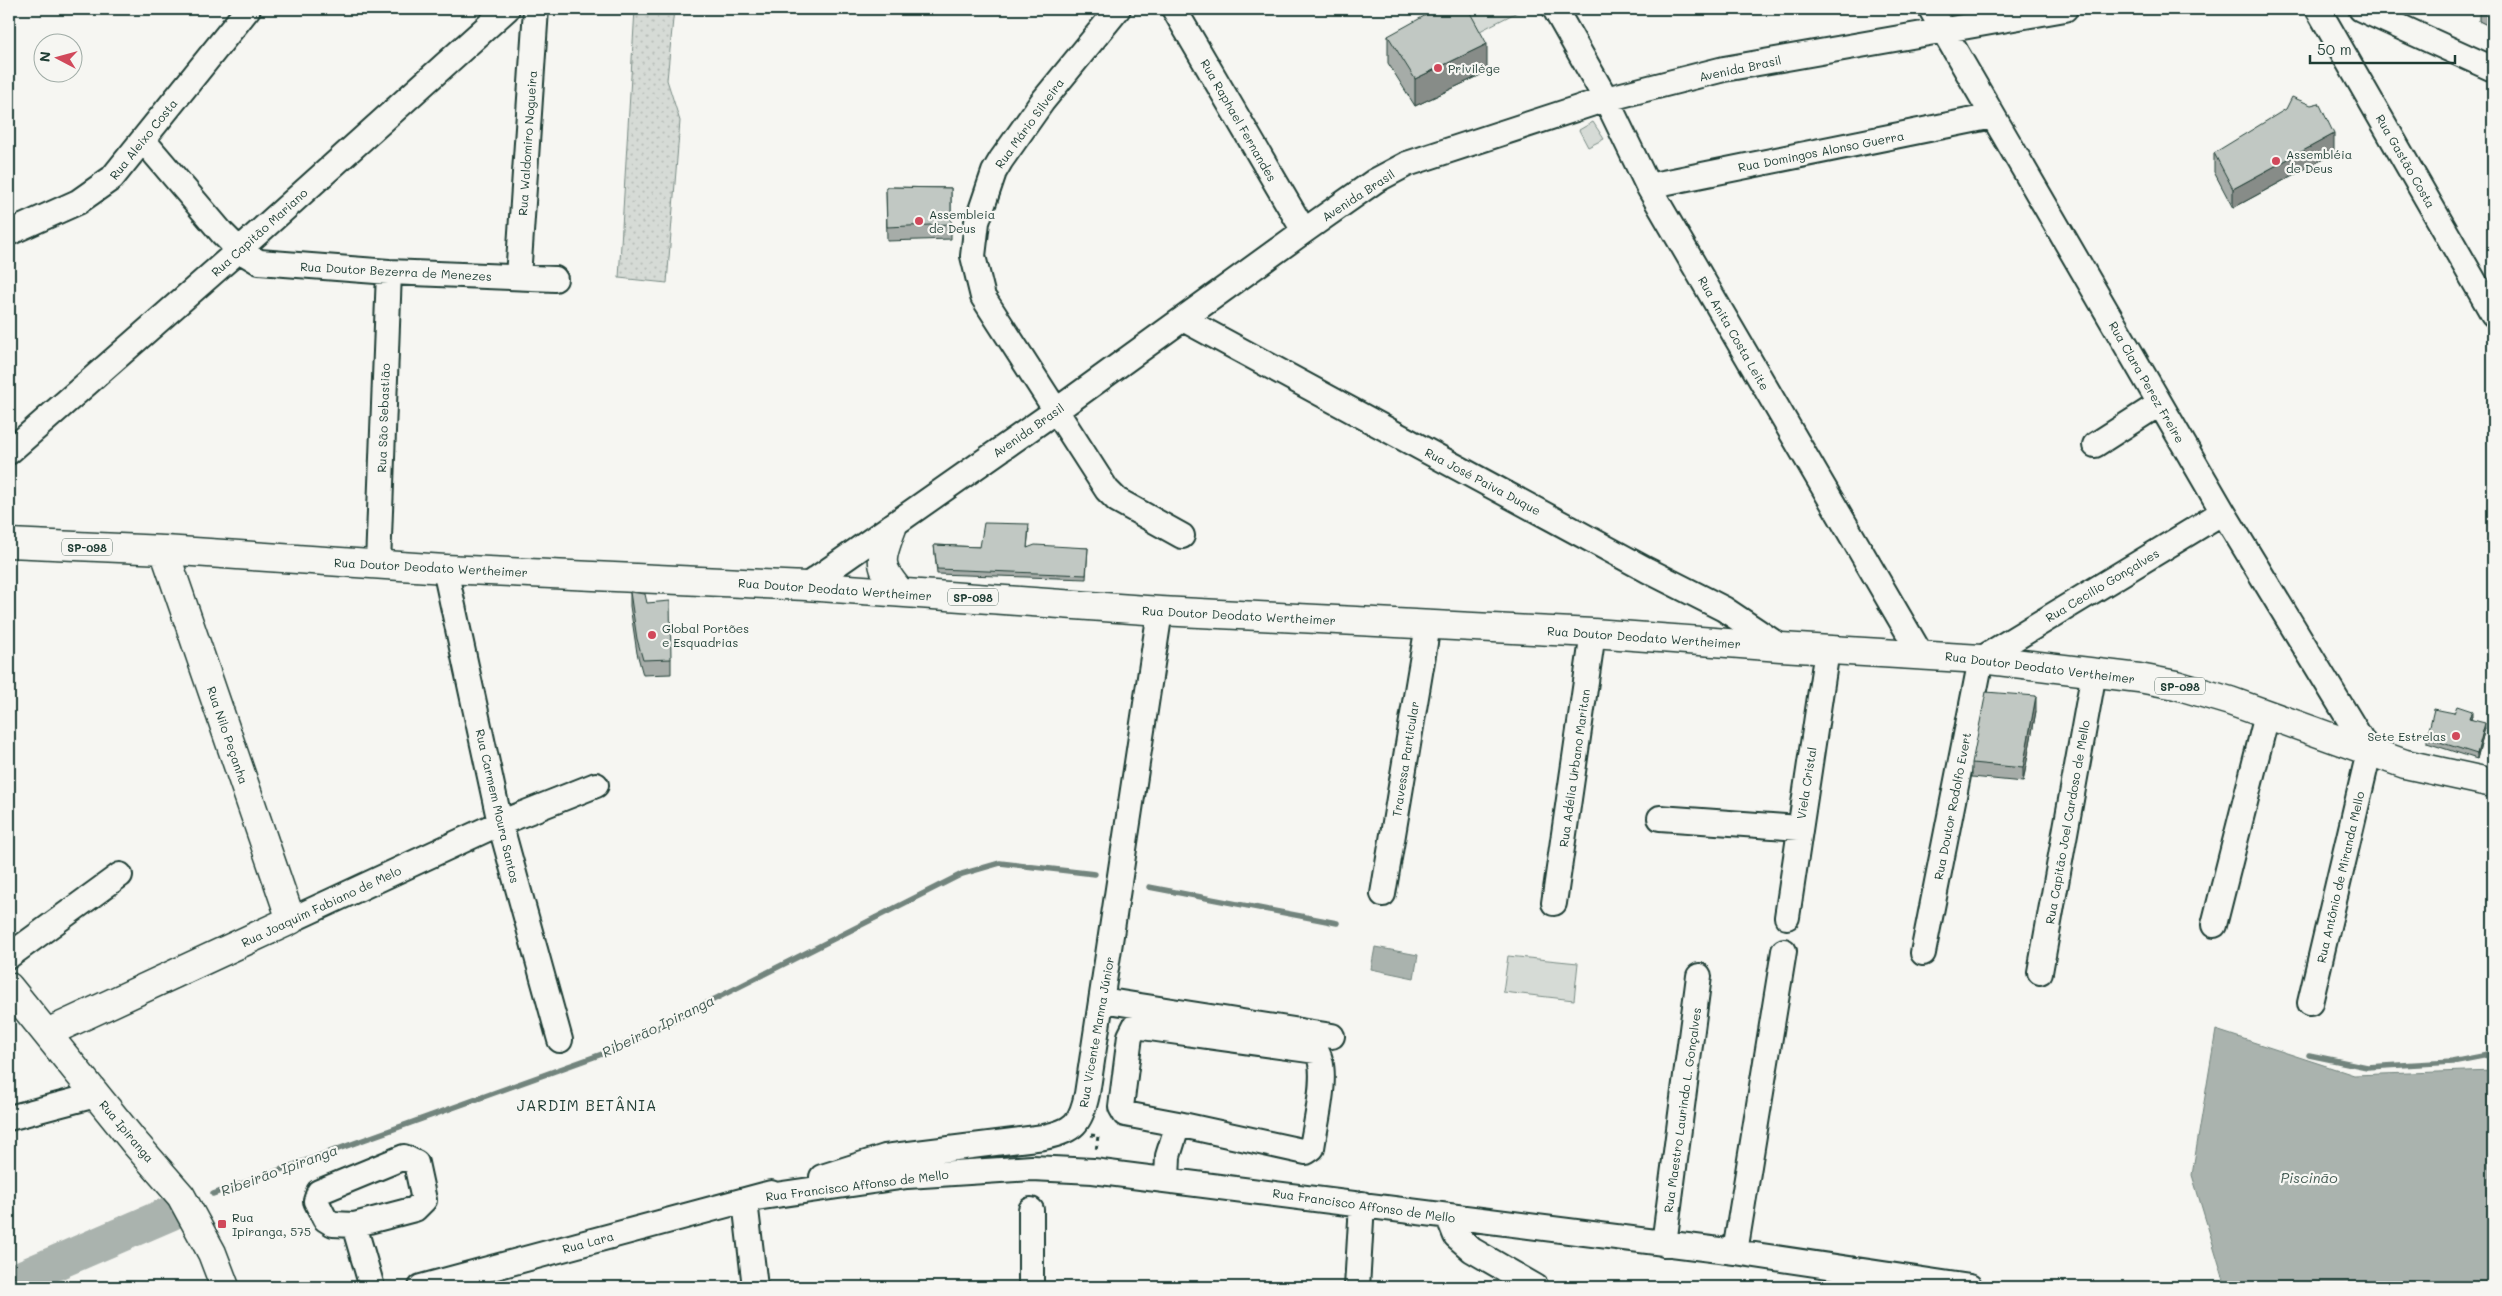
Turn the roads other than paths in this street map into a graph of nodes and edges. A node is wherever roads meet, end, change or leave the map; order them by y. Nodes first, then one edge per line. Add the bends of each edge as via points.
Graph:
1 (248, 9) edge
2 (507, 9) edge
3 (536, 9) edge
4 (1118, 9) edge
5 (1174, 9) edge
6 (1554, 9) edge
7 (1931, 9) edge
8 (2065, 9) edge
9 (2318, 9) edge
10 (2361, 9) edge
11 (1944, 30) junction
12 (2493, 69) edge
13 (1606, 100) junction
14 (1993, 116) junction
15 (143, 140) junction
16 (1648, 186) junction
17 (1304, 231) junction
18 (9, 233) edge
19 (239, 250) junction
20 (389, 272) junction
21 (518, 277) junction
22 (555, 280) dead end
23 (2493, 314) edge
24 (1183, 319) junction
25 (2160, 404) junction
26 (1057, 410) junction
27 (2096, 445) dead end
28 (9, 452) edge
29 (2223, 512) junction
30 (892, 528) junction
31 (1182, 536) dead end
32 (9, 543) edge
33 (164, 550) junction
34 (378, 564) junction
35 (445, 569) junction
36 (806, 586) junction
37 (900, 592) junction
38 (1160, 611) junction
39 (1428, 625) junction
40 (1594, 633) junction
41 (1781, 647) junction
42 (1827, 650) junction
43 (1920, 653) junction
44 (1981, 659) junction
45 (2094, 672) junction
46 (2267, 715) junction
47 (2369, 752) junction
48 (2493, 783) edge
49 (596, 785) dead end
50 (1660, 818) dead end
51 (500, 823) junction
52 (1799, 828) junction
53 (120, 875) dead end
54 (1383, 894) dead end
55 (1554, 903) dead end
56 (1787, 917) dead end
57 (291, 920) junction
58 (2214, 925) dead end
59 (1784, 951) dead end
60 (1923, 953) dead end
61 (9, 956) edge
62 (2040, 972) dead end
63 (1699, 976) dead end
64 (9, 987) edge
65 (1102, 1000) junction
66 (2310, 1003) dead end
67 (48, 1033) junction
68 (1332, 1036) dead end
69 (560, 1040) dead end
70 (96, 1095) junction
71 (9, 1118) edge
72 (1178, 1124) junction
73 (1167, 1180) junction
74 (750, 1199) junction
75 (1362, 1204) junction
76 (1031, 1210) dead end
77 (1448, 1216) junction
78 (354, 1225) dead end
79 (1664, 1244) junction
80 (1736, 1252) junction
81 (225, 1287) edge
82 (372, 1287) edge
83 (421, 1287) edge
84 (755, 1287) edge
85 (1030, 1287) edge
86 (1357, 1287) edge
87 (1536, 1287) edge
88 (1970, 1287) edge

1 - 15 street, Rua Aleixo Costa
2 - 19 street, Rua Capitão Mariano
3 - 21 street, Rua Waldomiro Nogueira
4 - 26 street, Rua Mário Silveira via 1042,102 1001,160 977,222 973,256 983,297
5 - 17 street, Rua Raphael Fernandes
6 - 13 street, Rua Anita Costa Leite
7 - 11 street, Rua Clara Perez Freire
8 - 11 street, Avenida Brasil
9 - 23 street, Rua Gastão Costa
10 - 12 street
11 - 13 street, Avenida Brasil via 1724,69
11 - 14 street, Rua Clara Perez Freire
13 - 16 street, Rua Anita Costa Leite
13 - 17 street, Avenida Brasil via 1407,164 1375,181
14 - 16 street, Rua Domingos Alonso Guerra
14 - 25 street, Rua Clara Perez Freire
15 - 18 street, Rua Aleixo Costa via 112,178 78,202
15 - 19 street, Rua Doutor Bezerra de Menezes
16 - 43 street, Rua Anita Costa Leite
17 - 24 street, Avenida Brasil
19 - 20 street, Rua Doutor Bezerra de Menezes via 259,262
19 - 28 street, Rua Capitão Mariano
20 - 21 street, Rua Doutor Bezerra de Menezes
20 - 34 street, Rua São Sebastião
21 - 22 street, Rua Doutor Bezerra de Menezes
24 - 26 street, Avenida Brasil
24 - 41 street, Rua José Paiva Duque via 1724,609
25 - 27 street
25 - 29 street, Rua Clara Perez Freire
26 - 30 street, Avenida Brasil
26 - 31 street, Rua Mário Silveira via 1107,490 1117,500
29 - 44 street, Rua Cecílio Gonçalves
29 - 47 street, Rua Clara Perez Freire
30 - 36 street, Avenida Brasil
30 - 37 main road via 882,562 885,575
32 - 33 main road, Rua Doutor Deodato Wertheimer / SP-098
33 - 34 main road, Rua Doutor Deodato Wertheimer / SP-098
33 - 57 main road, Rua Nilo Peçanha
34 - 35 main road, Rua Doutor Deodato Wertheimer / SP-098
35 - 36 main road, Rua Doutor Deodato Wertheimer / SP-098
35 - 51 street, Rua Carmem Moura Santos
36 - 37 main road, Rua Doutor Deodato Wertheimer / SP-098
37 - 38 main road, Rua Doutor Deodato Wertheimer / SP-098
38 - 39 main road, Rua Doutor Deodato Wertheimer / SP-098
38 - 65 street, Rua Vicente Manna Júnior
39 - 40 main road, Rua Doutor Deodato Wertheimer / SP-098
39 - 54 street, Travessa Particular
40 - 41 main road, Rua Doutor Deodato Wertheimer / SP-098
40 - 55 street, Rua Adélia Urbano Maritan
41 - 42 main road, Rua Doutor Deodato Vertheimer / SP-098
42 - 43 main road, Rua Doutor Deodato Vertheimer / SP-098
42 - 52 street, Viela Cristal
43 - 44 main road, Rua Doutor Deodato Vertheimer / SP-098
44 - 45 main road, Rua Doutor Deodato Vertheimer / SP-098
44 - 60 street, Rua Doutor Rodolfo Evert
45 - 46 main road, Rua Doutor Deodato Vertheimer / SP-098 via 2176,685
45 - 62 street, Rua Capitão Joel Cardoso de Mello
46 - 47 main road, Rua Doutor Deodato Vertheimer / SP-098
46 - 58 street
47 - 48 main road, Rua Doutor Deodato Vertheimer / SP-098 via 2406,764
47 - 66 street, Rua Antônio de Miranda Mello
49 - 51 street, Rua Joaquim Fabiano de Melo
50 - 52 street
51 - 57 street, Rua Joaquim Fabiano de Melo
51 - 69 street, Rua Carmem Moura Santos
52 - 56 street, Viela Cristal
53 - 61 street
57 - 67 main road, Rua Joaquim Fabiano de Melo
59 - 80 street
63 - 79 street, Rua Maestro Laurindo L. Gonçalves
64 - 67 main road, Rua Ipiranga
65 - 68 street
65 - 74 street, Rua Vicente Manna Júnior via 1084,1110 1076,1124 1062,1134 885,1157
67 - 70 main road, Rua Ipiranga
70 - 71 street
70 - 81 main road, Rua Ipiranga via 181,1196 212,1253
72 - 72 street via 1125,1114 1121,1107 1130,1036 1135,1026 1316,1051 1321,1058 1323,1072 1312,1148 1306,1152
72 - 73 street via 1168,1156
73 - 74 street, Rua Francisco Affonso de Mello via 1094,1171 1032,1168 907,1176
73 - 75 street, Rua Francisco Affonso de Mello
74 - 83 street, Rua Lara
74 - 84 street
75 - 77 street, Rua Francisco Affonso de Mello
75 - 86 street
76 - 85 street
77 - 79 street, Rua Francisco Affonso de Mello
77 - 87 street via 1456,1236 1472,1250
78 - 82 street
79 - 80 street, Rua Francisco Affonso de Mello
80 - 88 street, Rua Francisco Affonso de Mello

